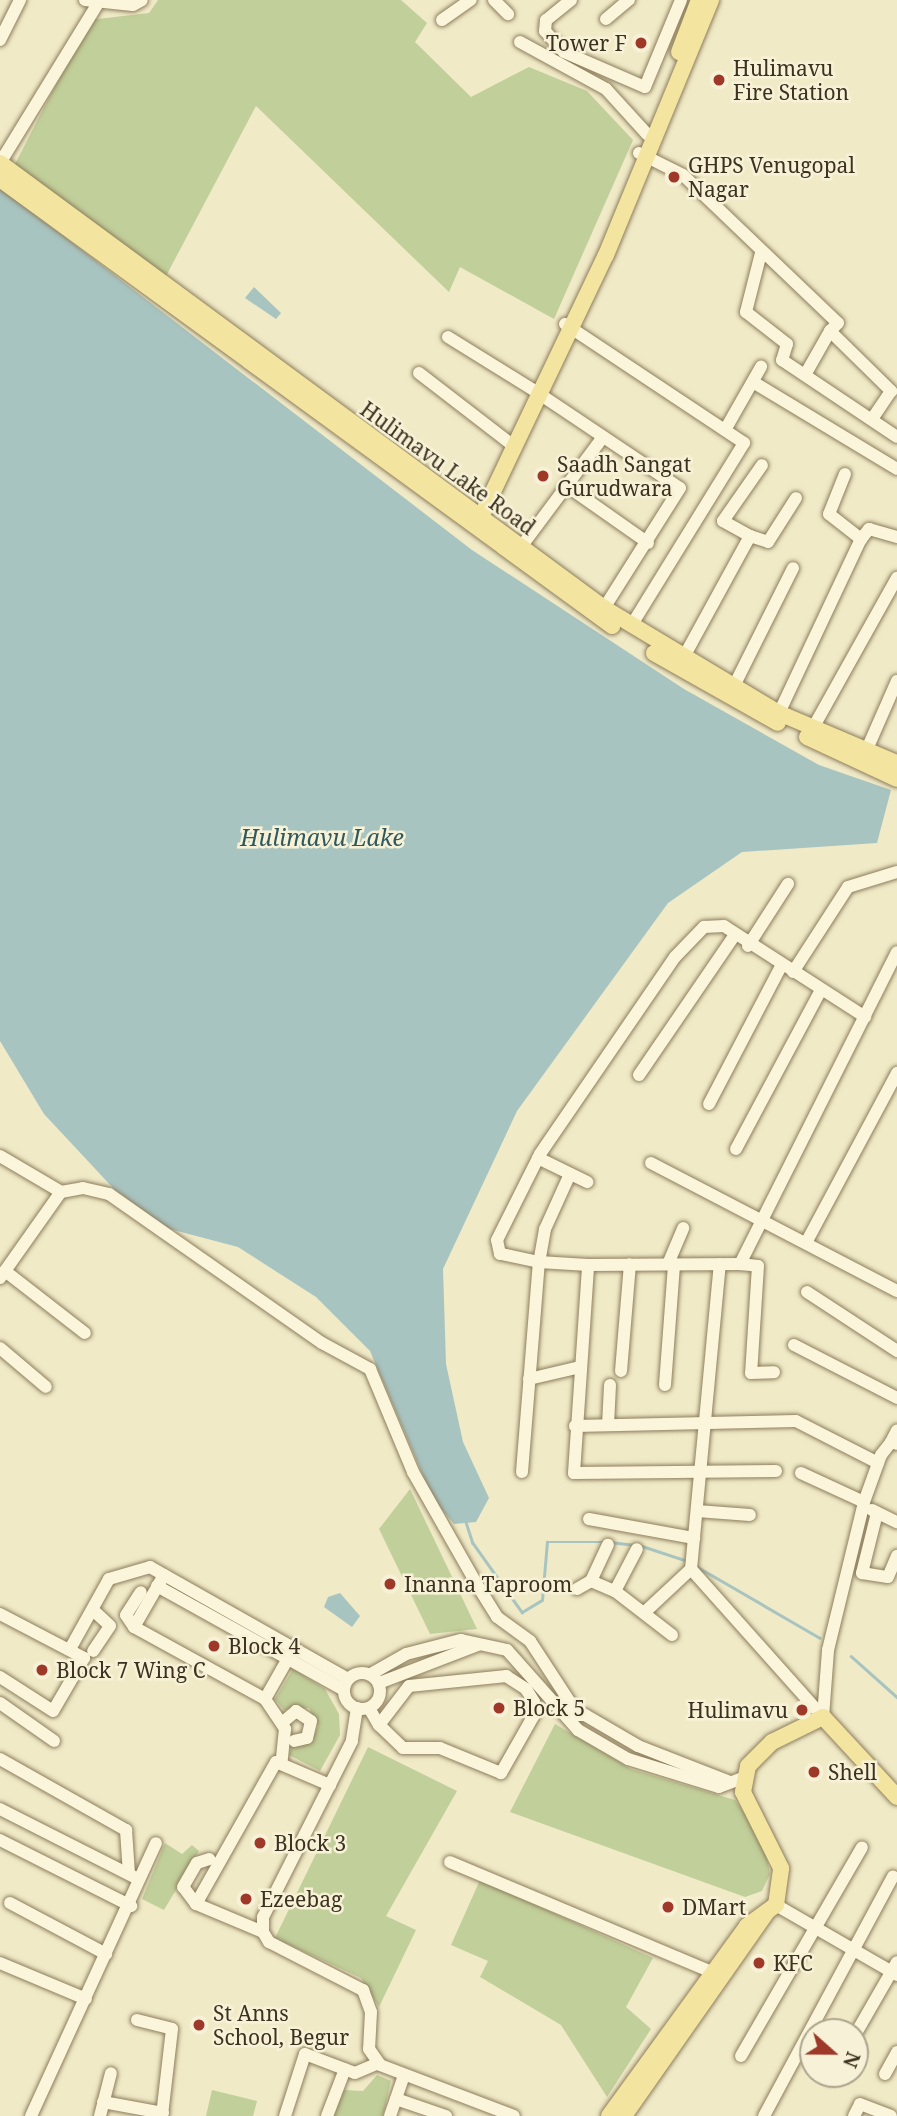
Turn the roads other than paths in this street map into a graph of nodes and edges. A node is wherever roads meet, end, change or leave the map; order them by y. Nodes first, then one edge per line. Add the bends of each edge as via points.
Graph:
1 (20, 0) edge
2 (85, 0) edge
3 (142, 0) edge
4 (471, 0) edge
5 (494, 0) edge
6 (571, 0) edge
7 (629, 0) edge
8 (681, 0) edge
9 (699, 0) edge
10 (711, 0) edge
11 (97, 5) junction
12 (508, 14) dead end
13 (606, 19) dead end
14 (442, 20) dead end
15 (0, 40) edge
16 (520, 42) dead end
17 (647, 134) junction
18 (643, 154) junction
19 (0, 163) edge
20 (0, 179) edge
21 (761, 253) junction
22 (569, 326) junction
23 (830, 331) junction
24 (448, 337) dead end
25 (761, 367) dead end
26 (419, 373) dead end
27 (804, 375) junction
28 (753, 382) junction
29 (538, 393) junction
30 (872, 419) junction
31 (725, 430) junction
32 (603, 437) junction
33 (897, 437) edge
34 (510, 443) junction
35 (762, 465) dead end
36 (897, 469) edge
37 (845, 474) dead end
38 (567, 486) junction
39 (796, 498) dead end
40 (474, 521) junction
41 (750, 536) junction
42 (897, 537) edge
43 (861, 539) junction
44 (648, 543) junction
45 (521, 547) junction
46 (793, 568) dead end
47 (897, 578) edge
48 (604, 608) junction
49 (631, 626) junction
50 (680, 663) junction
51 (897, 681) edge
52 (733, 688) junction
53 (779, 713) junction
54 (813, 728) junction
55 (863, 757) junction
56 (897, 763) edge
57 (897, 779) edge
58 (897, 872) edge
59 (788, 884) dead end
60 (735, 935) junction
61 (748, 946) junction
62 (897, 952) edge
63 (787, 969) junction
64 (821, 990) junction
65 (865, 1017) junction
66 (897, 1073) edge
67 (639, 1075) dead end
68 (709, 1104) dead end
69 (736, 1149) dead end
70 (0, 1156) edge
71 (538, 1158) junction
72 (651, 1163) dead end
73 (570, 1174) junction
74 (587, 1182) dead end
75 (61, 1192) junction
76 (765, 1219) junction
77 (683, 1228) dead end
78 (807, 1241) junction
79 (539, 1262) junction
80 (630, 1264) junction
81 (671, 1264) junction
82 (720, 1264) junction
83 (740, 1264) junction
84 (588, 1265) junction
85 (3, 1275) edge
86 (897, 1290) edge
87 (807, 1292) dead end
88 (85, 1333) dead end
89 (794, 1345) dead end
90 (0, 1348) edge
91 (897, 1351) edge
92 (580, 1367) junction
93 (621, 1371) dead end
94 (774, 1372) dead end
95 (529, 1379) junction
96 (610, 1385) dead end
97 (665, 1385) dead end
98 (46, 1387) dead end
99 (897, 1398) edge
100 (704, 1423) junction
101 (608, 1425) junction
102 (575, 1426) junction
103 (897, 1430) edge
104 (894, 1443) edge
105 (878, 1463) junction
106 (776, 1471) dead end
107 (522, 1472) dead end
108 (700, 1472) junction
109 (801, 1473) dead end
110 (864, 1503) junction
111 (697, 1511) junction
112 (877, 1513) junction
113 (750, 1515) dead end
114 (589, 1519) dead end
115 (897, 1522) edge
116 (694, 1538) junction
117 (608, 1545) dead end
118 (637, 1549) dead end
119 (897, 1556) edge
120 (691, 1565) junction
121 (160, 1580) junction
122 (591, 1581) junction
123 (577, 1589) dead end
124 (615, 1591) junction
125 (141, 1592) dead end
126 (93, 1610) junction
127 (646, 1611) junction
128 (0, 1614) edge
129 (134, 1627) junction
130 (672, 1636) dead end
131 (70, 1649) junction
132 (93, 1651) dead end
133 (291, 1653) junction
134 (0, 1677) edge
135 (375, 1679) junction
136 (346, 1684) junction
137 (265, 1699) junction
138 (0, 1703) edge
139 (368, 1705) junction
140 (571, 1715) junction
141 (823, 1717) junction
142 (282, 1722) junction
143 (384, 1722) junction
144 (54, 1741) dead end
145 (294, 1741) dead end
146 (0, 1759) edge
147 (282, 1760) junction
148 (736, 1780) junction
149 (330, 1785) junction
150 (897, 1797) edge
151 (0, 1809) edge
152 (0, 1840) edge
153 (156, 1843) dead end
154 (862, 1847) dead end
155 (209, 1859) dead end
156 (450, 1862) dead end
157 (129, 1874) junction
158 (893, 1876) dead end
159 (143, 1881) junction
160 (9, 1903) dead end
161 (196, 1904) junction
162 (131, 1906) junction
163 (771, 1909) junction
164 (816, 1929) junction
165 (263, 1932) junction
166 (852, 1951) junction
167 (106, 1954) junction
168 (0, 1963) edge
169 (895, 1969) edge
170 (720, 1975) junction
171 (86, 2000) junction
172 (865, 2018) edge
173 (137, 2020) dead end
174 (897, 2052) edge
175 (741, 2056) dead end
176 (378, 2063) junction
177 (345, 2069) junction
178 (111, 2073) dead end
179 (885, 2074) dead end
180 (404, 2079) junction
181 (396, 2099) junction
182 (103, 2102) junction
183 (163, 2114) edge
184 (31, 2116) edge
185 (100, 2116) edge
186 (285, 2116) edge
187 (327, 2116) edge
188 (390, 2116) edge
189 (446, 2116) edge
190 (514, 2116) edge
191 (609, 2116) edge
192 (624, 2116) edge
193 (764, 2116) edge
194 (854, 2116) edge
195 (891, 2116) edge

1 - 15 street
2 - 11 street
3 - 11 street
4 - 14 street
5 - 12 street
6 - 8 street via 546,20 545,31 564,52 645,88
7 - 13 street
9 - 17 main road
10 - 18 main road
11 - 19 street
16 - 17 street via 606,89
17 - 18 main road
18 - 21 street via 684,175
18 - 22 main road
19 - 40 main road, Hulimavu Lake Road
20 - 40 main road, Hulimavu Lake Road
21 - 23 street via 838,323
21 - 27 street via 746,312 786,344 782,360
22 - 29 main road
22 - 31 street
23 - 27 street
23 - 30 street via 891,391
24 - 29 street
25 - 28 street
26 - 34 street
27 - 30 street
28 - 31 street
28 - 36 street
29 - 32 street
29 - 34 main road
29 - 40 main road
30 - 33 street
31 - 49 street via 744,443 701,504
32 - 38 street
32 - 44 street via 680,488
34 - 40 main road
35 - 41 street via 723,521
37 - 43 street via 829,514
38 - 44 street
38 - 45 street
39 - 41 street via 768,542
40 - 45 main road, Hulimavu Lake Road
40 - 50 main road, Hulimavu Lake Road
41 - 50 street
42 - 43 street via 869,529
43 - 53 street
44 - 48 street
45 - 48 main road, Hulimavu Lake Road
46 - 52 street
47 - 54 street
48 - 49 main road, Hulimavu Lake Road
49 - 50 main road, Hulimavu Lake Road
50 - 52 main road, Hulimavu Lake Road
50 - 55 main road, Hulimavu Lake Road
51 - 55 street
52 - 53 main road, Hulimavu Lake Road
53 - 54 main road, Hulimavu Lake Road
54 - 55 main road, Hulimavu Lake Road
55 - 56 main road, Hulimavu Lake Road
55 - 57 main road, Hulimavu Lake Road
58 - 63 street via 848,887
59 - 61 street
60 - 61 street
60 - 67 street
60 - 71 street via 710,925 691,939
61 - 63 street
62 - 65 street
63 - 64 street
63 - 68 street
64 - 65 street
64 - 69 street
65 - 76 street
66 - 78 street
70 - 75 street
71 - 73 street
71 - 79 street via 497,1249 514,1260
72 - 76 street
73 - 74 street
73 - 79 street via 545,1229
75 - 85 street
75 - 140 street via 82,1188 109,1194 323,1343 370,1369 413,1472 484,1595 497,1617 530,1641 571,1704
76 - 78 street
76 - 83 street
77 - 81 street
78 - 86 street
79 - 84 street
79 - 95 street
80 - 81 street
80 - 84 street
80 - 93 street
81 - 82 street
81 - 97 street
82 - 83 street
82 - 100 street
83 - 94 street via 758,1266 751,1373
84 - 92 street
85 - 88 street
87 - 91 street
89 - 99 street
90 - 98 street
92 - 95 street
92 - 102 street
95 - 107 street
96 - 101 street
100 - 101 street
100 - 105 street via 796,1421
100 - 108 street
101 - 102 street
102 - 108 street via 574,1473
103 - 104 street
104 - 105 street
105 - 110 street
106 - 108 street
108 - 111 street
109 - 110 street
110 - 112 street
110 - 141 street via 828,1650
111 - 113 street
111 - 116 street
112 - 115 street
112 - 119 street via 862,1573 888,1577
114 - 116 street
116 - 120 street
117 - 122 street
118 - 124 street
120 - 127 street
120 - 141 street
121 - 126 street via 150,1567 109,1579
121 - 129 street
121 - 133 street
122 - 123 street
122 - 124 street
124 - 127 street
125 - 129 street via 126,1615
126 - 131 street
126 - 132 street via 110,1626
127 - 130 street
128 - 131 street
129 - 137 street
131 - 134 street via 84,1658 53,1712
133 - 136 street
133 - 137 street
135 - 136 street
135 - 139 street
135 - 140 street via 478,1646 507,1650
136 - 139 street
137 - 142 street
138 - 144 street
139 - 143 street
139 - 149 street
140 - 148 street via 578,1730 628,1759 719,1787
141 - 148 main road via 772,1742
141 - 150 main road
142 - 145 street via 296,1711 311,1721 310,1734
142 - 147 street
143 - 143 street via 402,1691 417,1684 506,1676 527,1689 534,1702 534,1715 500,1773 440,1748 403,1748
146 - 157 street via 126,1830
147 - 149 street
147 - 161 street
148 - 163 main road via 780,1868
149 - 165 street via 263,1917
151 - 157 street
152 - 162 street
153 - 159 street
154 - 164 street
155 - 161 street via 198,1863 183,1887
156 - 170 street
157 - 159 street
158 - 166 street
159 - 162 street
160 - 167 street
161 - 165 street
162 - 167 street
163 - 164 street
163 - 170 main road
164 - 166 street
164 - 175 street
165 - 176 street via 269,1942 363,1990 372,2012 369,2049
166 - 169 street
166 - 193 street
167 - 171 street
168 - 171 street
169 - 172 street
170 - 191 main road
170 - 192 main road
171 - 184 street
173 - 183 street via 172,2029
174 - 179 street
176 - 177 street via 355,2073
176 - 180 street
177 - 186 street via 305,2054
177 - 187 street
178 - 182 street
180 - 181 street
180 - 190 street
181 - 188 street
181 - 189 street
182 - 183 street
182 - 185 street
194 - 195 street via 860,2104

